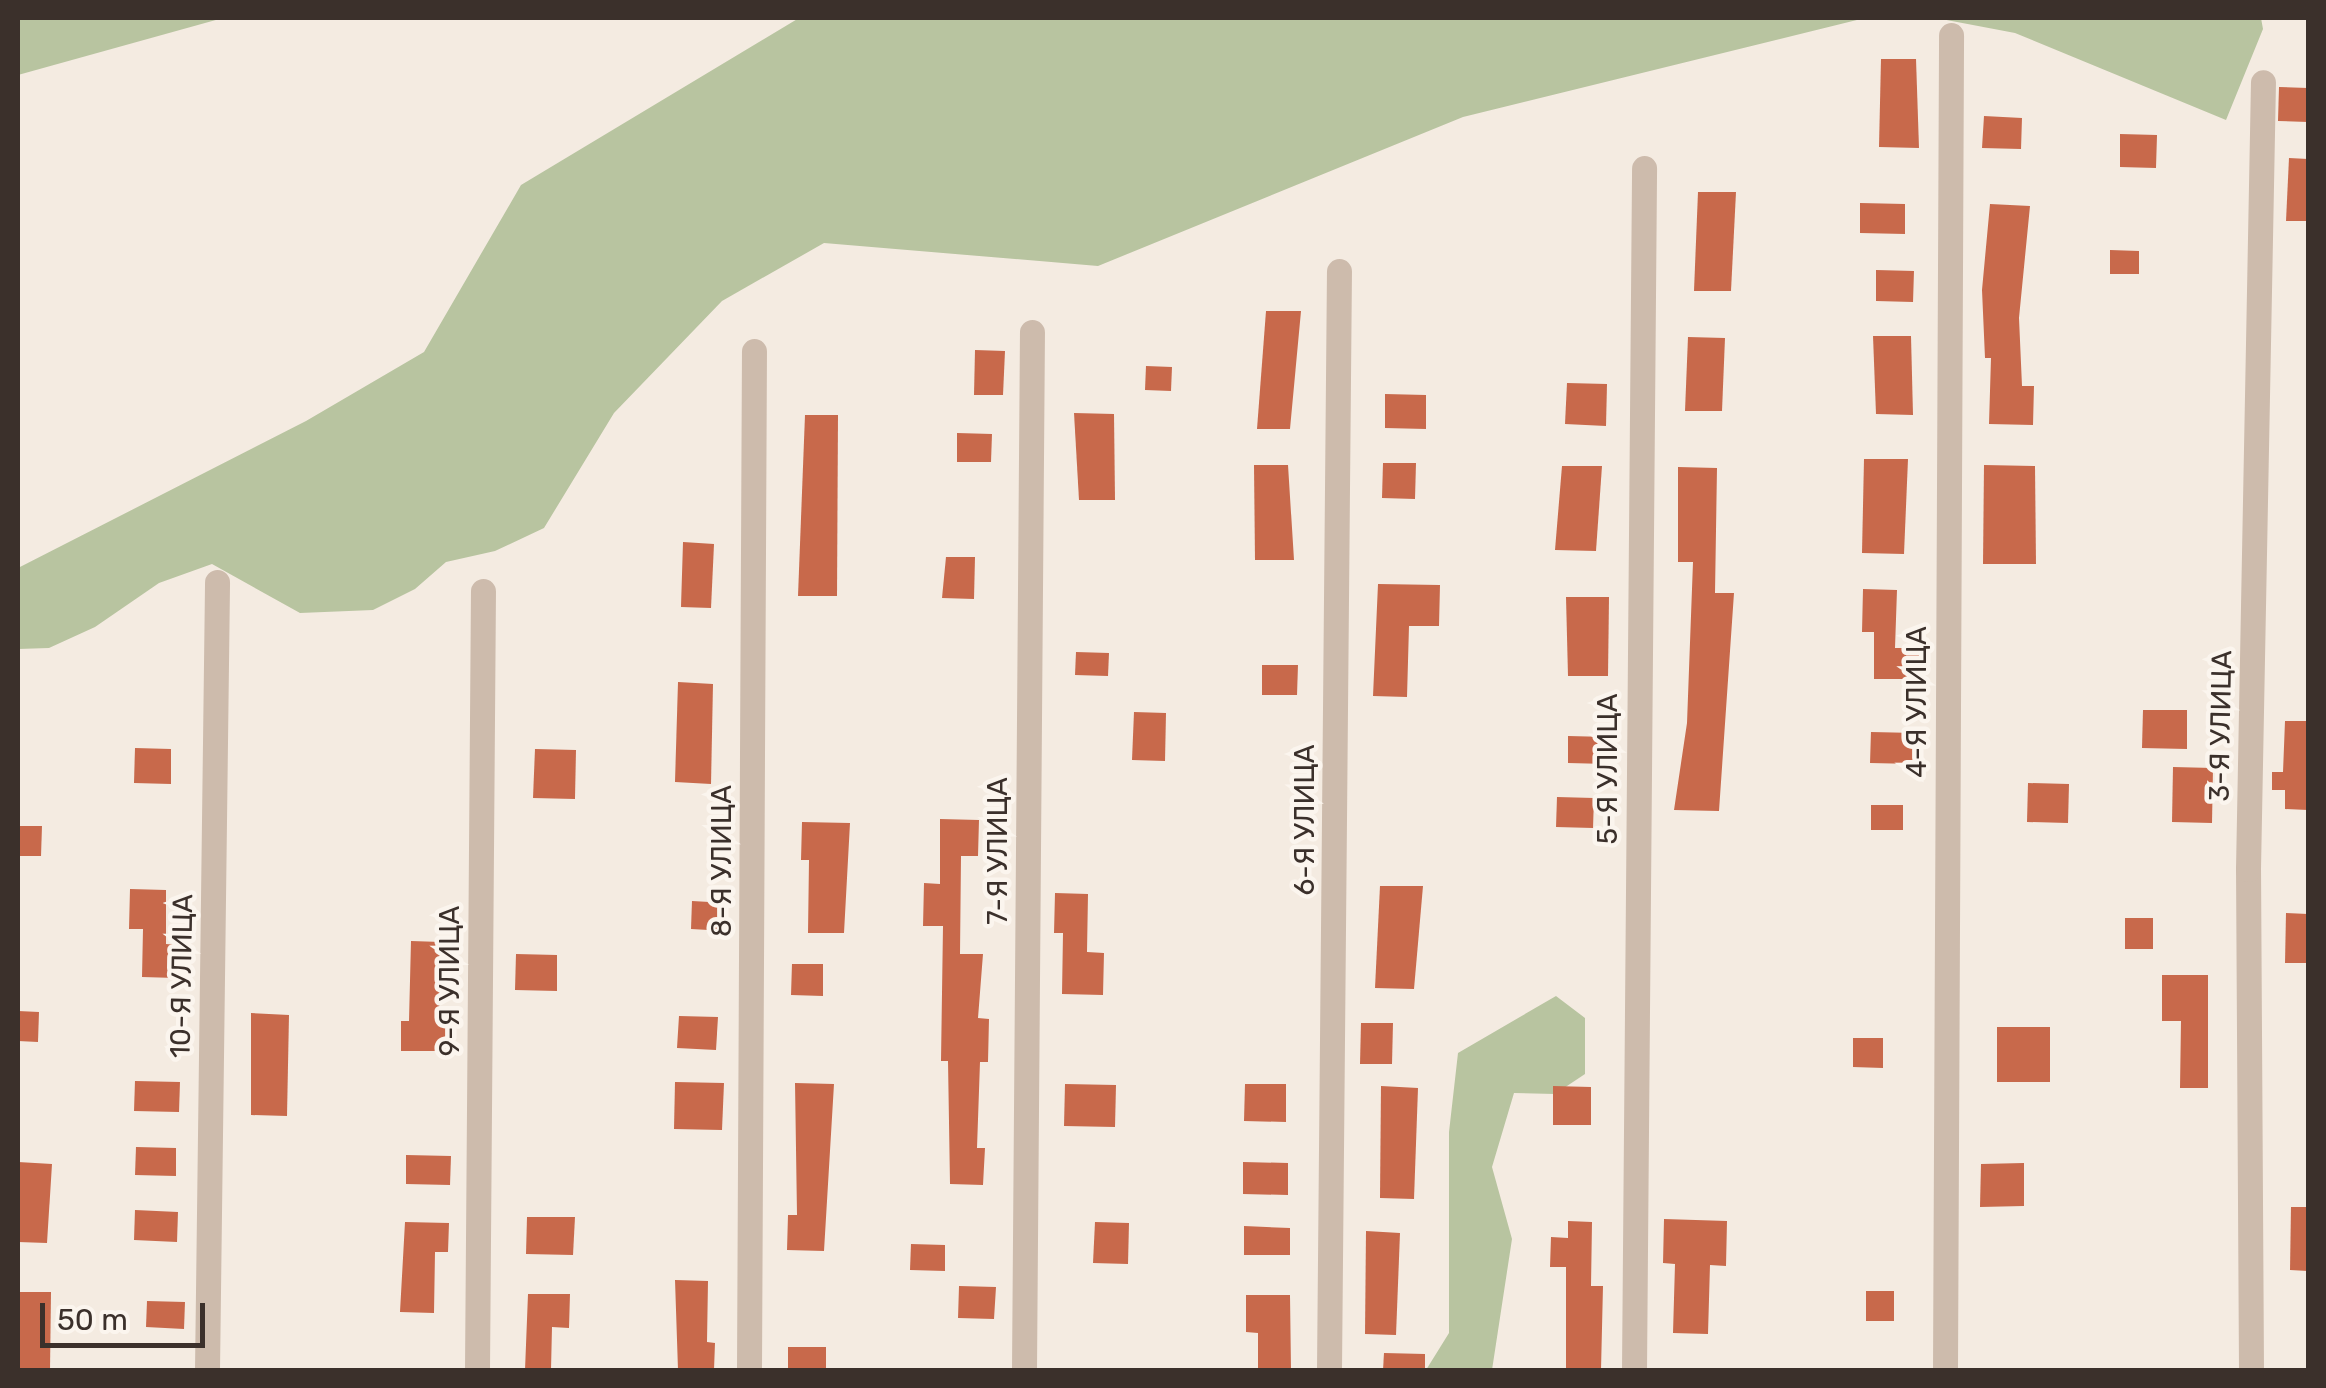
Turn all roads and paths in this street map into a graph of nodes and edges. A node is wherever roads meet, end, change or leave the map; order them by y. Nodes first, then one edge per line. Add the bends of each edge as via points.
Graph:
1 (1951, 35) dead end
2 (2263, 82) dead end
3 (1644, 168) dead end
4 (1339, 271) dead end
5 (1032, 332) dead end
6 (754, 352) dead end
7 (217, 582) dead end
8 (483, 591) dead end
9 (207, 1370) edge
10 (477, 1370) edge
11 (749, 1370) edge
12 (1024, 1370) edge
13 (1329, 1370) edge
14 (1634, 1370) edge
15 (1945, 1370) edge
16 (2252, 1370) edge

1 - 15 street, 4-Я УЛИЦА
2 - 16 street, 3-Я УЛИЦА via 2248,869
3 - 14 street, 5-Я УЛИЦА
4 - 13 street, 6-Я УЛИЦА
5 - 12 street, 7-Я УЛИЦА
6 - 11 street, 8-Я УЛИЦА
7 - 9 street, 10-Я УЛИЦА
8 - 10 street, 9-Я УЛИЦА

